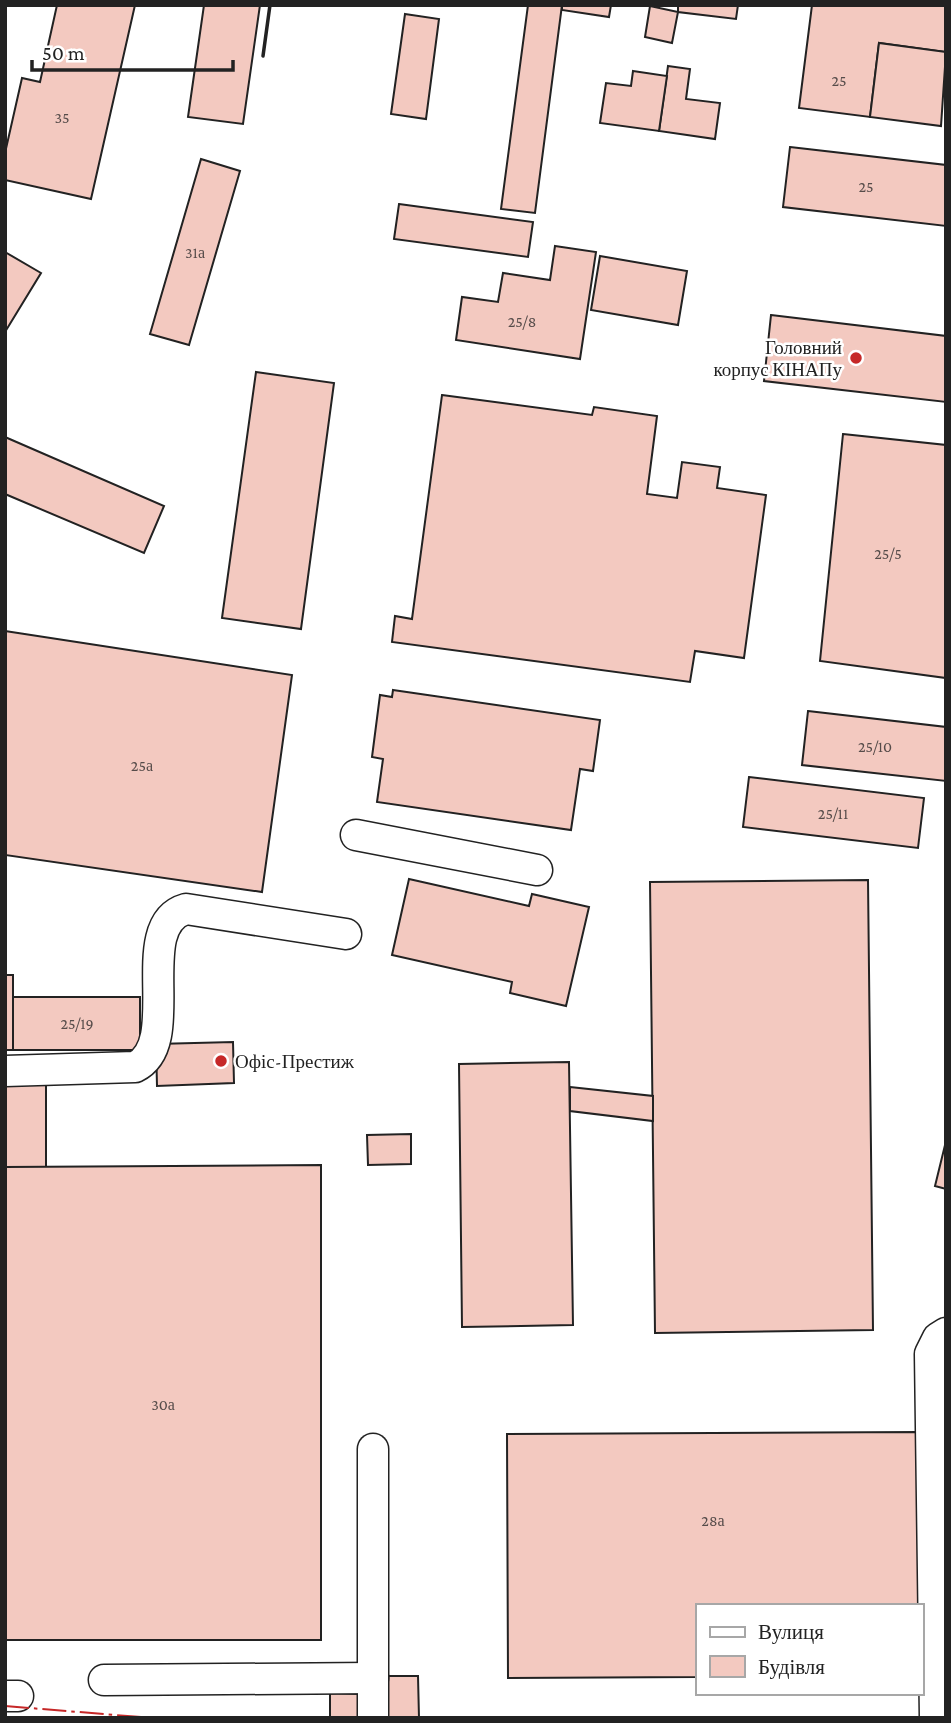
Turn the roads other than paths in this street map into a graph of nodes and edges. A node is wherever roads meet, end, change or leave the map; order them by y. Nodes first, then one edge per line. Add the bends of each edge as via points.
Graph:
1 (356, 835) dead end
2 (537, 870) dead end
3 (346, 934) dead end
4 (5, 1070) edge
5 (946, 1333) edge
6 (373, 1449) dead end
7 (373, 1678) junction
8 (104, 1680) dead end
9 (373, 1718) edge
10 (935, 1718) edge

1 - 2 lane
3 - 4 lane via 186,909 175,912 163,929 154,1044 144,1062 135,1067
5 - 10 lane via 930,1354
6 - 7 lane
7 - 8 lane
7 - 9 lane

